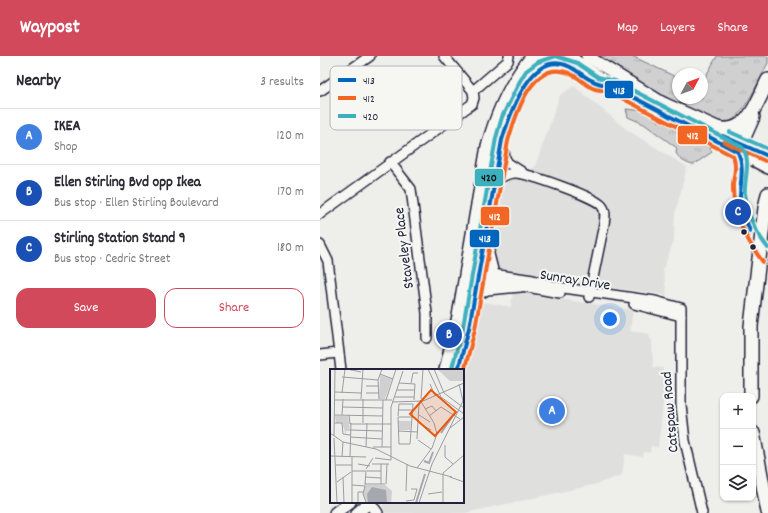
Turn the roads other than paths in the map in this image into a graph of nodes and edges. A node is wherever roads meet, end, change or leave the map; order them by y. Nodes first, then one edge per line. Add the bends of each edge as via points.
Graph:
1 (370, 56) edge
2 (444, 56) edge
3 (509, 56) edge
4 (526, 56) edge
5 (532, 56) edge
6 (544, 56) edge
7 (569, 56) edge
8 (588, 56) edge
9 (355, 66) edge
10 (452, 66) edge
11 (530, 75) junction
12 (462, 78) edge
13 (768, 80) edge
14 (330, 83) edge
15 (612, 86) junction
16 (511, 87) junction
17 (320, 90) edge
18 (473, 91) junction
19 (759, 98) junction
20 (663, 104) junction
21 (462, 111) edge
22 (435, 130) edge
23 (502, 140) junction
24 (743, 150) junction
25 (763, 161) edge
26 (390, 162) junction
27 (526, 175) junction
28 (493, 184) junction
29 (768, 194) edge
30 (320, 214) edge
31 (485, 228) junction
32 (320, 245) edge
33 (465, 272) junction
34 (493, 274) junction
35 (477, 275) junction
36 (521, 286) junction
37 (589, 295) junction
38 (474, 296) junction
39 (681, 312) joint
40 (427, 338) dead end
41 (338, 353) junction
42 (320, 355) edge
43 (341, 369) edge
44 (445, 369) edge
45 (458, 369) edge
46 (751, 393) edge
47 (756, 450) edge
48 (763, 491) junction
49 (349, 503) edge
50 (365, 506) edge
51 (768, 512) edge
52 (335, 513) edge
53 (377, 513) edge
54 (702, 513) edge
55 (764, 513) edge

1 - 9 street
2 - 10 street
3 - 18 street via 508,61
4 - 16 main road
5 - 16 main road
6 - 11 main road
7 - 15 main road
8 - 20 main road
11 - 15 main road via 541,67 555,62 574,68 596,83
11 - 23 main road via 514,107
12 - 18 street
13 - 19 highway
14 - 17 street
15 - 24 main road
16 - 33 main road via 493,125 487,146
18 - 21 street via 472,104
19 - 20 highway via 744,124 725,130
19 - 24 highway
20 - 24 main road
22 - 26 street
23 - 27 street via 508,163
23 - 28 main road
24 - 25 main road
26 - 30 street
26 - 40 street, Staveley Place via 412,189 427,313
27 - 28 street via 514,173 503,176
27 - 37 street via 591,197 602,206 605,213 604,224
28 - 31 main road
29 - 46 highway via 751,326
31 - 34 main road
31 - 35 main road
32 - 41 street via 328,261
33 - 35 street, Sunray Drive
33 - 44 main road via 451,352
34 - 35 street, Sunray Drive
34 - 37 street, Sunray Drive
35 - 36 street, Sunray Drive
35 - 38 main road
36 - 37 street, Sunray Drive
36 - 38 main road via 487,289
37 - 39 street, Sunray Drive
38 - 45 main road
39 - 54 street, Catspaw Road via 681,405 684,441
41 - 42 street
41 - 43 street
47 - 48 highway
48 - 51 highway
48 - 55 highway
49 - 52 main road
50 - 53 main road

